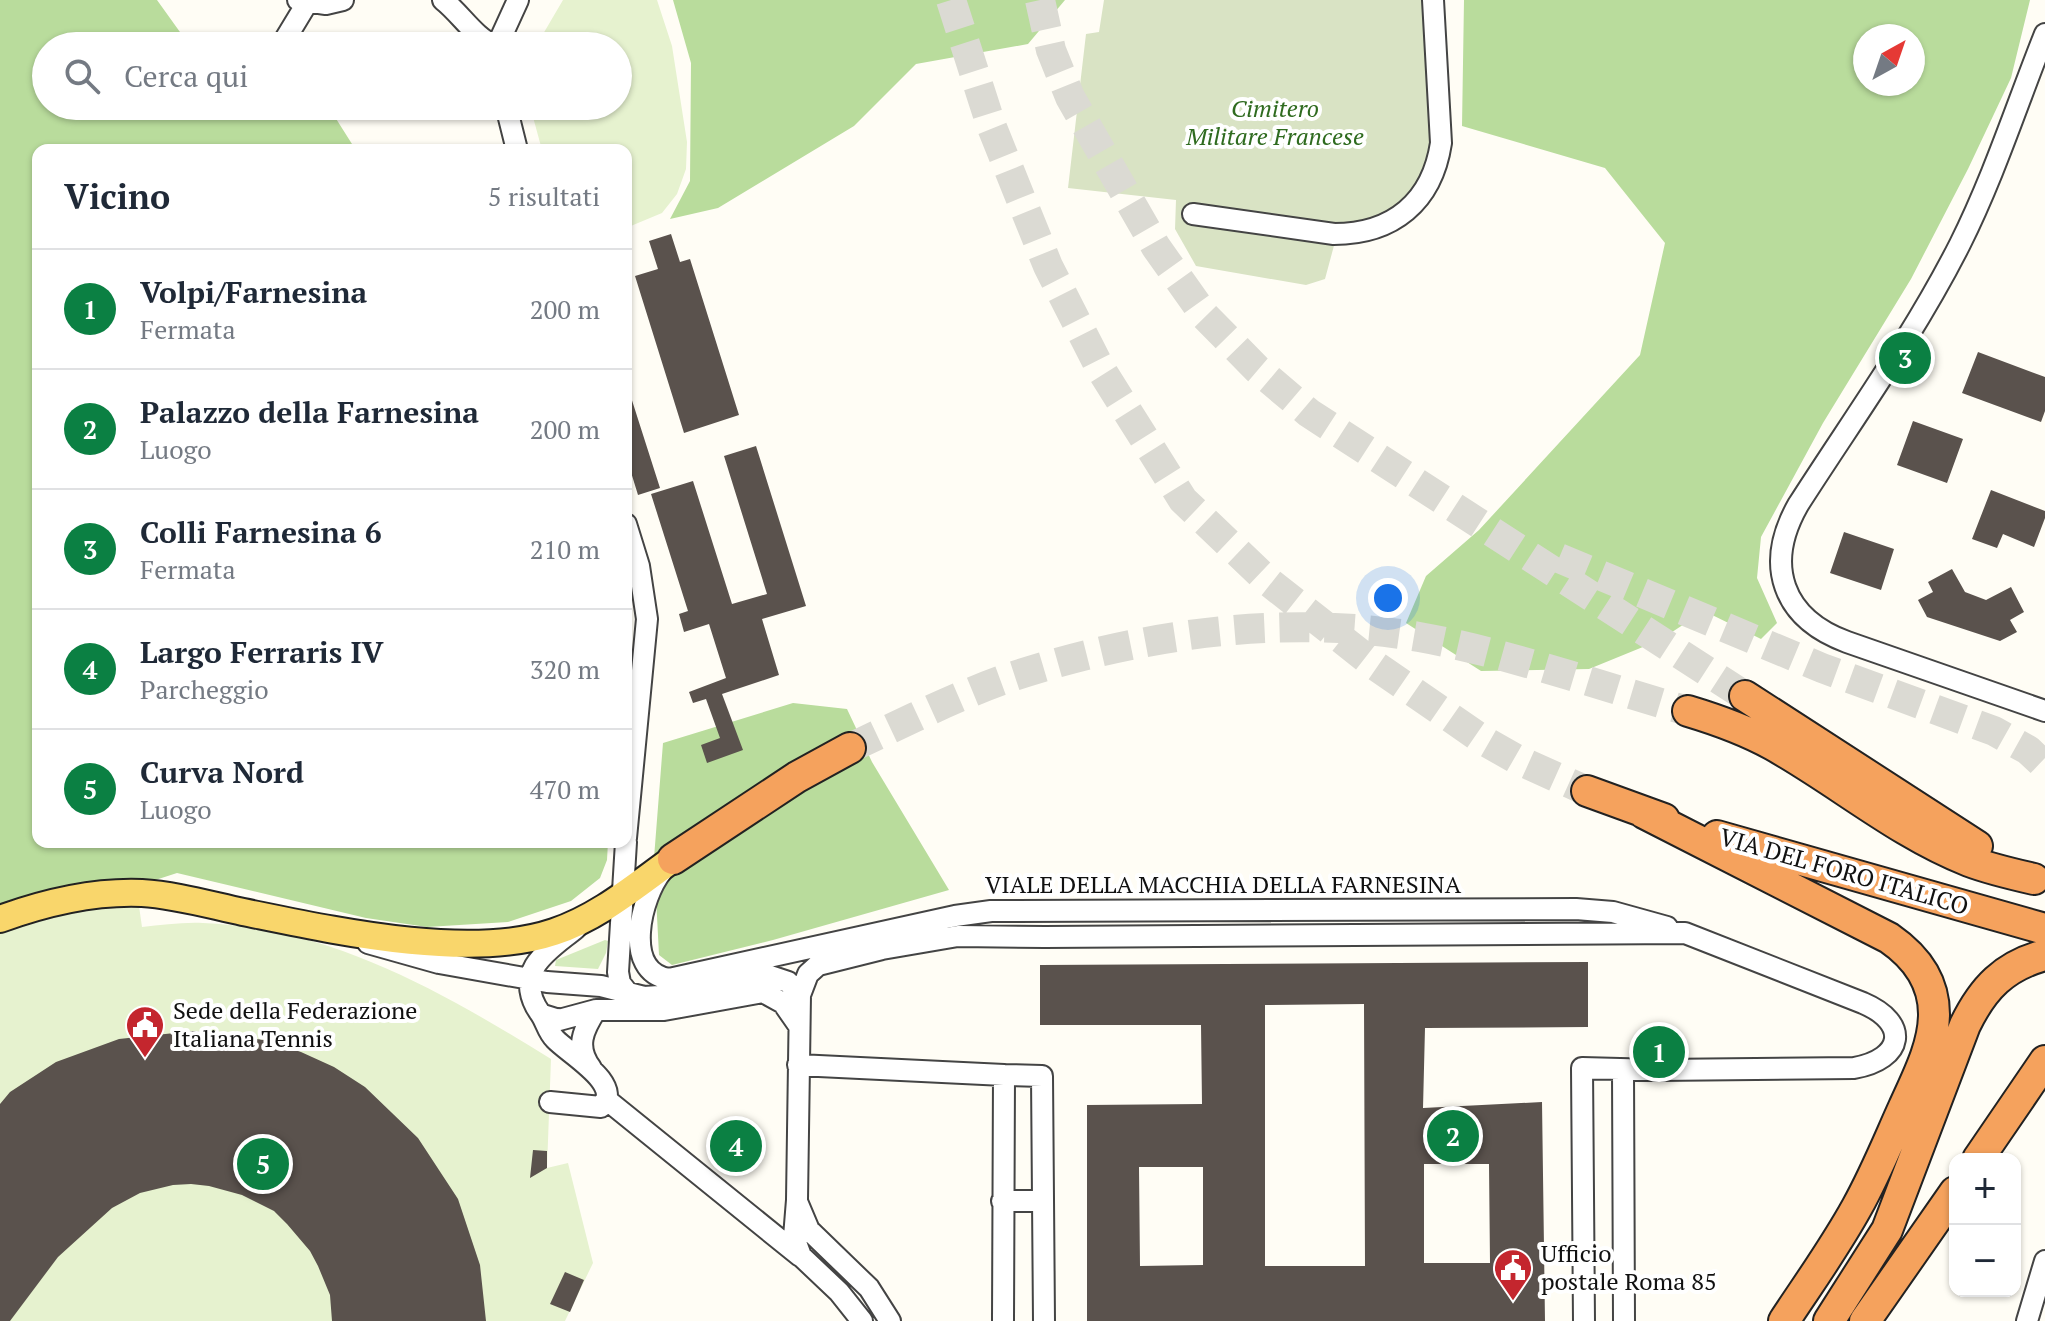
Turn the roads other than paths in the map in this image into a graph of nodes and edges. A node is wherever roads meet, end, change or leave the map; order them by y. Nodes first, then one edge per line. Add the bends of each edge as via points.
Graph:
1 (343, 0) edge
2 (443, 0) edge
3 (518, 0) edge
4 (1433, 0) edge
5 (302, 2) edge
6 (288, 32) edge
7 (477, 32) edge
8 (503, 32) edge
9 (2045, 34) edge
10 (510, 120) edge
11 (516, 144) edge
12 (1193, 214) dead end
13 (632, 543) edge
14 (1745, 696) tunnel mouth
15 (1688, 711) tunnel mouth
16 (2045, 711) edge
17 (850, 748) tunnel mouth
18 (632, 777) edge
19 (1587, 791) tunnel mouth
20 (1644, 813) junction
21 (625, 848) edge
22 (673, 859) junction
23 (2040, 882) edge
24 (621, 897) junction
25 (1008, 910) junction
26 (591, 915) junction
27 (0, 919) edge
28 (2045, 929) edge
29 (336, 930) junction
30 (1685, 933) junction
31 (1096, 936) junction
32 (2045, 955) edge
33 (530, 979) junction
34 (627, 992) junction
35 (800, 995) junction
36 (596, 1010) junction
37 (543, 1015) junction
38 (799, 1026) junction
39 (2045, 1061) edge
40 (798, 1065) junction
41 (1623, 1070) junction
42 (1004, 1075) junction
43 (598, 1076) junction
44 (607, 1100) junction
45 (550, 1102) dead end
46 (1982, 1153) edge
47 (797, 1200) junction
48 (1002, 1201) junction
49 (1043, 1201) junction
50 (1949, 1201) edge
51 (801, 1256) junction
52 (2045, 1261) edge
53 (862, 1321) edge
54 (890, 1321) edge
55 (1003, 1321) edge
56 (1044, 1321) edge
57 (1584, 1321) edge
58 (1624, 1321) edge
59 (1784, 1321) edge
60 (1829, 1321) edge
61 (1865, 1321) edge
62 (2027, 1321) edge

1 - 5 street
2 - 7 street
3 - 8 street
4 - 12 street via 1441,143 1432,179 1405,211 1377,229 1344,234
5 - 6 street
9 - 16 street via 1961,242 1793,513 1780,557 1793,604 1825,633
10 - 11 street
13 - 18 street via 647,619
14 - 23 highway
15 - 23 highway via 1776,747 1948,851
17 - 22 highway
19 - 20 highway
20 - 28 highway, VIA DEL FORO ITALICO
20 - 59 highway via 1889,938 1920,967 1932,995 1930,1040 1888,1143 1858,1206
21 - 24 street
22 - 24 main road
22 - 25 street, VIALE DELLA MACCHIA DELLA FARNESINA via 650,888 641,918 642,957 664,978 955,916
24 - 26 main road
24 - 34 street via 618,972
25 - 30 street, VIALE DELLA MACCHIA DELLA FARNESINA via 1576,909 1624,915
25 - 31 street
26 - 29 main road via 556,931 500,943
26 - 33 street via 543,957
27 - 29 main road via 75,899 142,893
29 - 33 street via 401,954
30 - 31 street, VIALE DELLA MACCHIA DELLA FARNESINA
30 - 41 street, VIALE DELLA MACCHIA DELLA FARNESINA via 1884,1014 1895,1031 1892,1049 1879,1061 1854,1068
31 - 35 street, VIALE DELLA MACCHIA DELLA FARNESINA via 983,935 913,942 818,965
32 - 60 highway via 2008,970 1979,998 1887,1230
33 - 34 street
33 - 37 street via 532,999
34 - 35 street via 675,995 764,974 788,982
35 - 38 street
36 - 37 street via 559,1020
36 - 38 street via 671,1009 763,992 783,1003
36 - 43 street via 581,1045
37 - 43 street via 556,1040
38 - 40 street
39 - 46 highway
40 - 42 street
40 - 47 street
41 - 57 street via 1582,1068
41 - 58 street
42 - 48 street
42 - 49 street via 1042,1076
43 - 44 street via 606,1085
44 - 45 street via 601,1107
44 - 51 street
47 - 51 street via 794,1231
47 - 54 street via 809,1230 869,1288
48 - 49 street
48 - 55 street
49 - 56 street
50 - 61 highway
51 - 53 street
52 - 62 street

